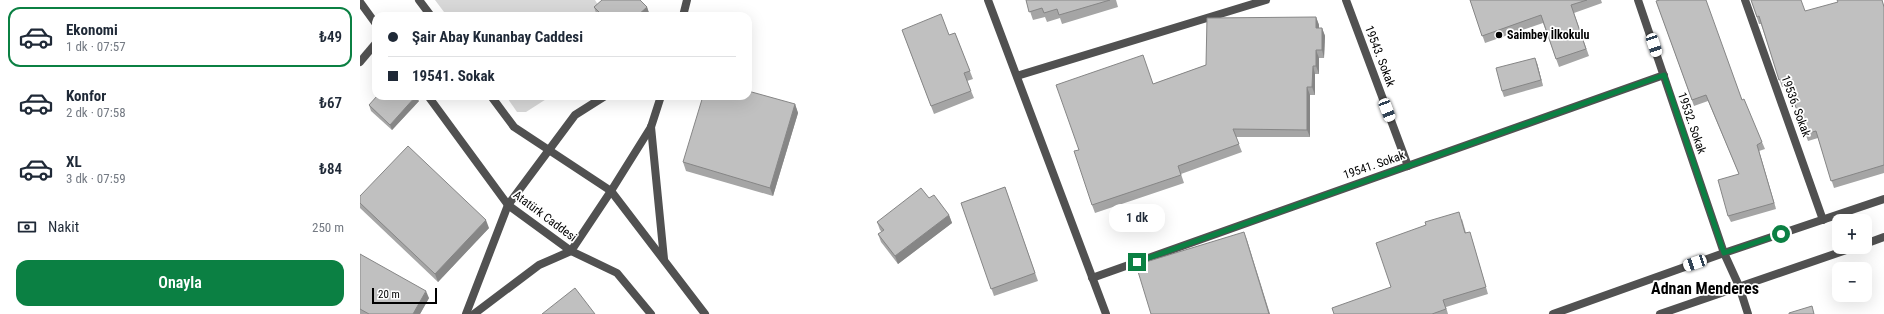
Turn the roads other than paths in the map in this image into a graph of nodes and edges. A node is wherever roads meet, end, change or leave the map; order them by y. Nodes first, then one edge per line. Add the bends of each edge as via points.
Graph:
1 (419, 0) edge
2 (686, 0) edge
3 (988, 0) edge
4 (1266, 0) edge
5 (1346, 0) edge
6 (1638, 0) edge
7 (1745, 0) edge
8 (360, 2) edge
9 (428, 12) edge
10 (684, 12) edge
11 (372, 18) edge
12 (372, 48) edge
13 (360, 62) edge
14 (1664, 75) junction
15 (1017, 76) junction
16 (431, 100) edge
17 (494, 100) edge
18 (599, 100) edge
19 (660, 100) edge
20 (651, 127) junction
21 (548, 150) junction
22 (1408, 166) junction
23 (611, 191) junction
24 (1884, 199) edge
25 (508, 205) junction
26 (1823, 220) junction
27 (1884, 237) edge
28 (1872, 241) edge
29 (571, 251) junction
30 (1724, 253) junction
31 (1834, 254) edge
32 (664, 260) junction
33 (1092, 278) junction
34 (1739, 286) junction
35 (466, 314) edge
36 (474, 314) edge
37 (651, 314) edge
38 (705, 314) edge
39 (1106, 314) edge
40 (1553, 314) edge
41 (1660, 314) edge
42 (1748, 314) edge

1 - 9 street
2 - 10 street
3 - 15 street
4 - 15 street
5 - 22 street, 19543. Sokak
6 - 14 street, 19532. Sokak
7 - 26 street, 19536. Sokak
8 - 11 street
12 - 13 street
14 - 22 street, 19541. Sokak
14 - 30 street, 19532. Sokak
15 - 33 street
16 - 25 street, Atatürk Caddesi
17 - 21 street via 514,127
18 - 21 street via 575,116
19 - 20 street
20 - 23 street
20 - 32 street
21 - 23 street
21 - 25 street
22 - 33 street, 19541. Sokak
23 - 29 street
23 - 32 street
24 - 26 street
25 - 29 street, Atatürk Caddesi
25 - 35 street
26 - 30 street
27 - 28 street
29 - 36 street via 539,265
29 - 37 street, Atatürk Caddesi via 617,273
30 - 34 street, 19532. Sokak
30 - 40 street
31 - 34 street
32 - 38 street
33 - 39 street
34 - 41 street
34 - 42 street, 19532. Sokak

